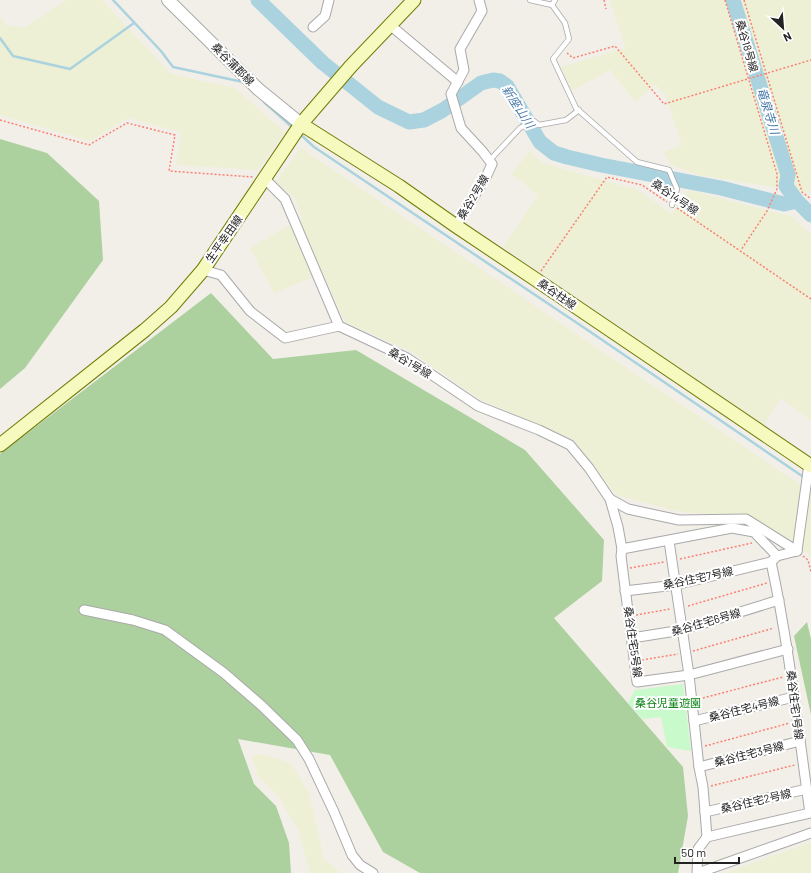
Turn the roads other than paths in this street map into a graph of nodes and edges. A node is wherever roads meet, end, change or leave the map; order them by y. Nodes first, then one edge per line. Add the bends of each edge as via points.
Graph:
1 (168, 0) edge
2 (329, 0) edge
3 (414, 0) edge
4 (479, 0) edge
5 (530, 0) edge
6 (556, 0) edge
7 (552, 5) junction
8 (390, 26) junction
9 (313, 27) dead end
10 (458, 82) junction
11 (579, 110) junction
12 (301, 124) junction
13 (489, 161) junction
14 (264, 178) junction
15 (672, 205) road end
16 (456, 226) junction
17 (203, 270) junction
18 (339, 326) junction
19 (0, 445) edge
20 (810, 465) edge
21 (610, 499) junction
22 (669, 541) junction
23 (622, 549) junction
24 (797, 551) junction
25 (774, 559) junction
26 (675, 585) junction
27 (626, 591) junction
28 (779, 600) junction
29 (84, 610) dead end
30 (682, 630) junction
31 (632, 638) junction
32 (788, 649) junction
33 (689, 675) junction
34 (794, 697) junction
35 (694, 721) junction
36 (800, 741) junction
37 (699, 767) junction
38 (807, 789) junction
39 (706, 812) junction
40 (811, 815) edge
41 (811, 833) edge
42 (708, 837) junction
43 (372, 873) edge
44 (698, 873) edge

1 - 12 street, 桑谷蒲郡線 via 258,90
2 - 9 street via 325,16
3 - 8 main road, 生平幸田線
4 - 10 street, 桑谷2号線 via 482,11 460,49 464,70
5 - 7 lane
6 - 7 lane
7 - 11 lane via 565,23 569,39 553,59
8 - 10 street
8 - 12 main road, 生平幸田線
10 - 13 street, 桑谷2号線 via 451,94 461,128
11 - 13 lane via 566,120 539,126 534,121 520,128
11 - 15 lane via 637,162 669,170 678,189
12 - 14 main road, 生平幸田線
12 - 16 main road, 桑谷柱線 via 399,186
13 - 16 street, 桑谷2号線 via 492,164 486,177
14 - 17 main road, 生平幸田線
14 - 18 street via 285,198
16 - 20 main road, 桑谷柱線
17 - 18 street via 221,275 250,311 285,338
17 - 19 main road, 生平幸田線 via 171,307 145,330
18 - 21 street, 桑谷1号線 via 407,358 478,406 570,445
20 - 24 street
21 - 23 street, 桑谷住宅5号線
21 - 24 street via 628,509 679,520 746,520
22 - 23 street
22 - 25 street via 732,528 754,532
22 - 26 street
23 - 27 street, 桑谷住宅5号線
24 - 25 street, 桑谷住宅7号線
25 - 26 street, 桑谷住宅7号線
25 - 28 street, 桑谷住宅1号線
26 - 27 street, 桑谷住宅7号線
26 - 30 street
27 - 31 street, 桑谷住宅5号線
28 - 30 street, 桑谷住宅6号線
28 - 32 street, 桑谷住宅1号線
29 - 43 street via 166,630 224,673 262,706 297,740 309,759 352,855 360,865
30 - 31 street, 桑谷住宅6号線
30 - 33 street
31 - 33 street, 桑谷住宅5号線 via 637,682
32 - 33 street, 桑谷住宅5号線
32 - 34 street, 桑谷住宅1号線
33 - 35 street
34 - 35 street, 桑谷住宅4号線
34 - 36 street, 桑谷住宅1号線
35 - 37 street
36 - 37 street, 桑谷住宅3号線
36 - 38 street, 桑谷住宅1号線
37 - 39 street
38 - 39 street, 桑谷住宅2号線
38 - 40 street, 桑谷住宅1号線
39 - 42 street
40 - 42 street, 桑谷住宅1号線
41 - 44 street
42 - 44 street via 698,849

